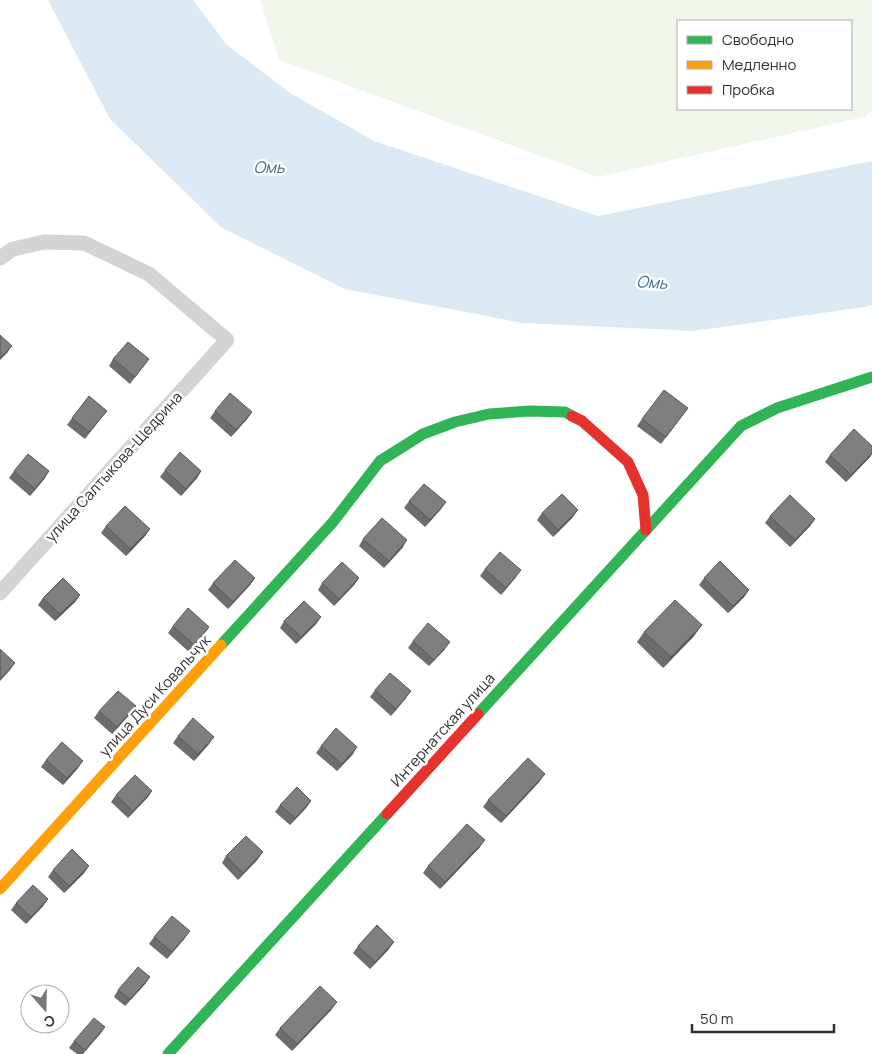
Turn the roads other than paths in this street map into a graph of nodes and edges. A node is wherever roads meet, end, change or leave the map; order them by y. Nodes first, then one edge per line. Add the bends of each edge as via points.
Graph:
1 (0, 258) edge
2 (872, 378) edge
3 (646, 530) junction
4 (0, 593) edge
5 (0, 889) edge
6 (168, 1054) edge

1 - 4 street, улица Салтыкова-Щедрина via 13,249 44,242 84,243 149,274 227,340
2 - 3 street, Интернатская улица via 777,408 741,426
3 - 5 street, улица Дуси Ковальчук via 642,495 628,462 582,421 565,412 489,414 423,434 380,461 333,522
3 - 6 street, Интернатская улица

